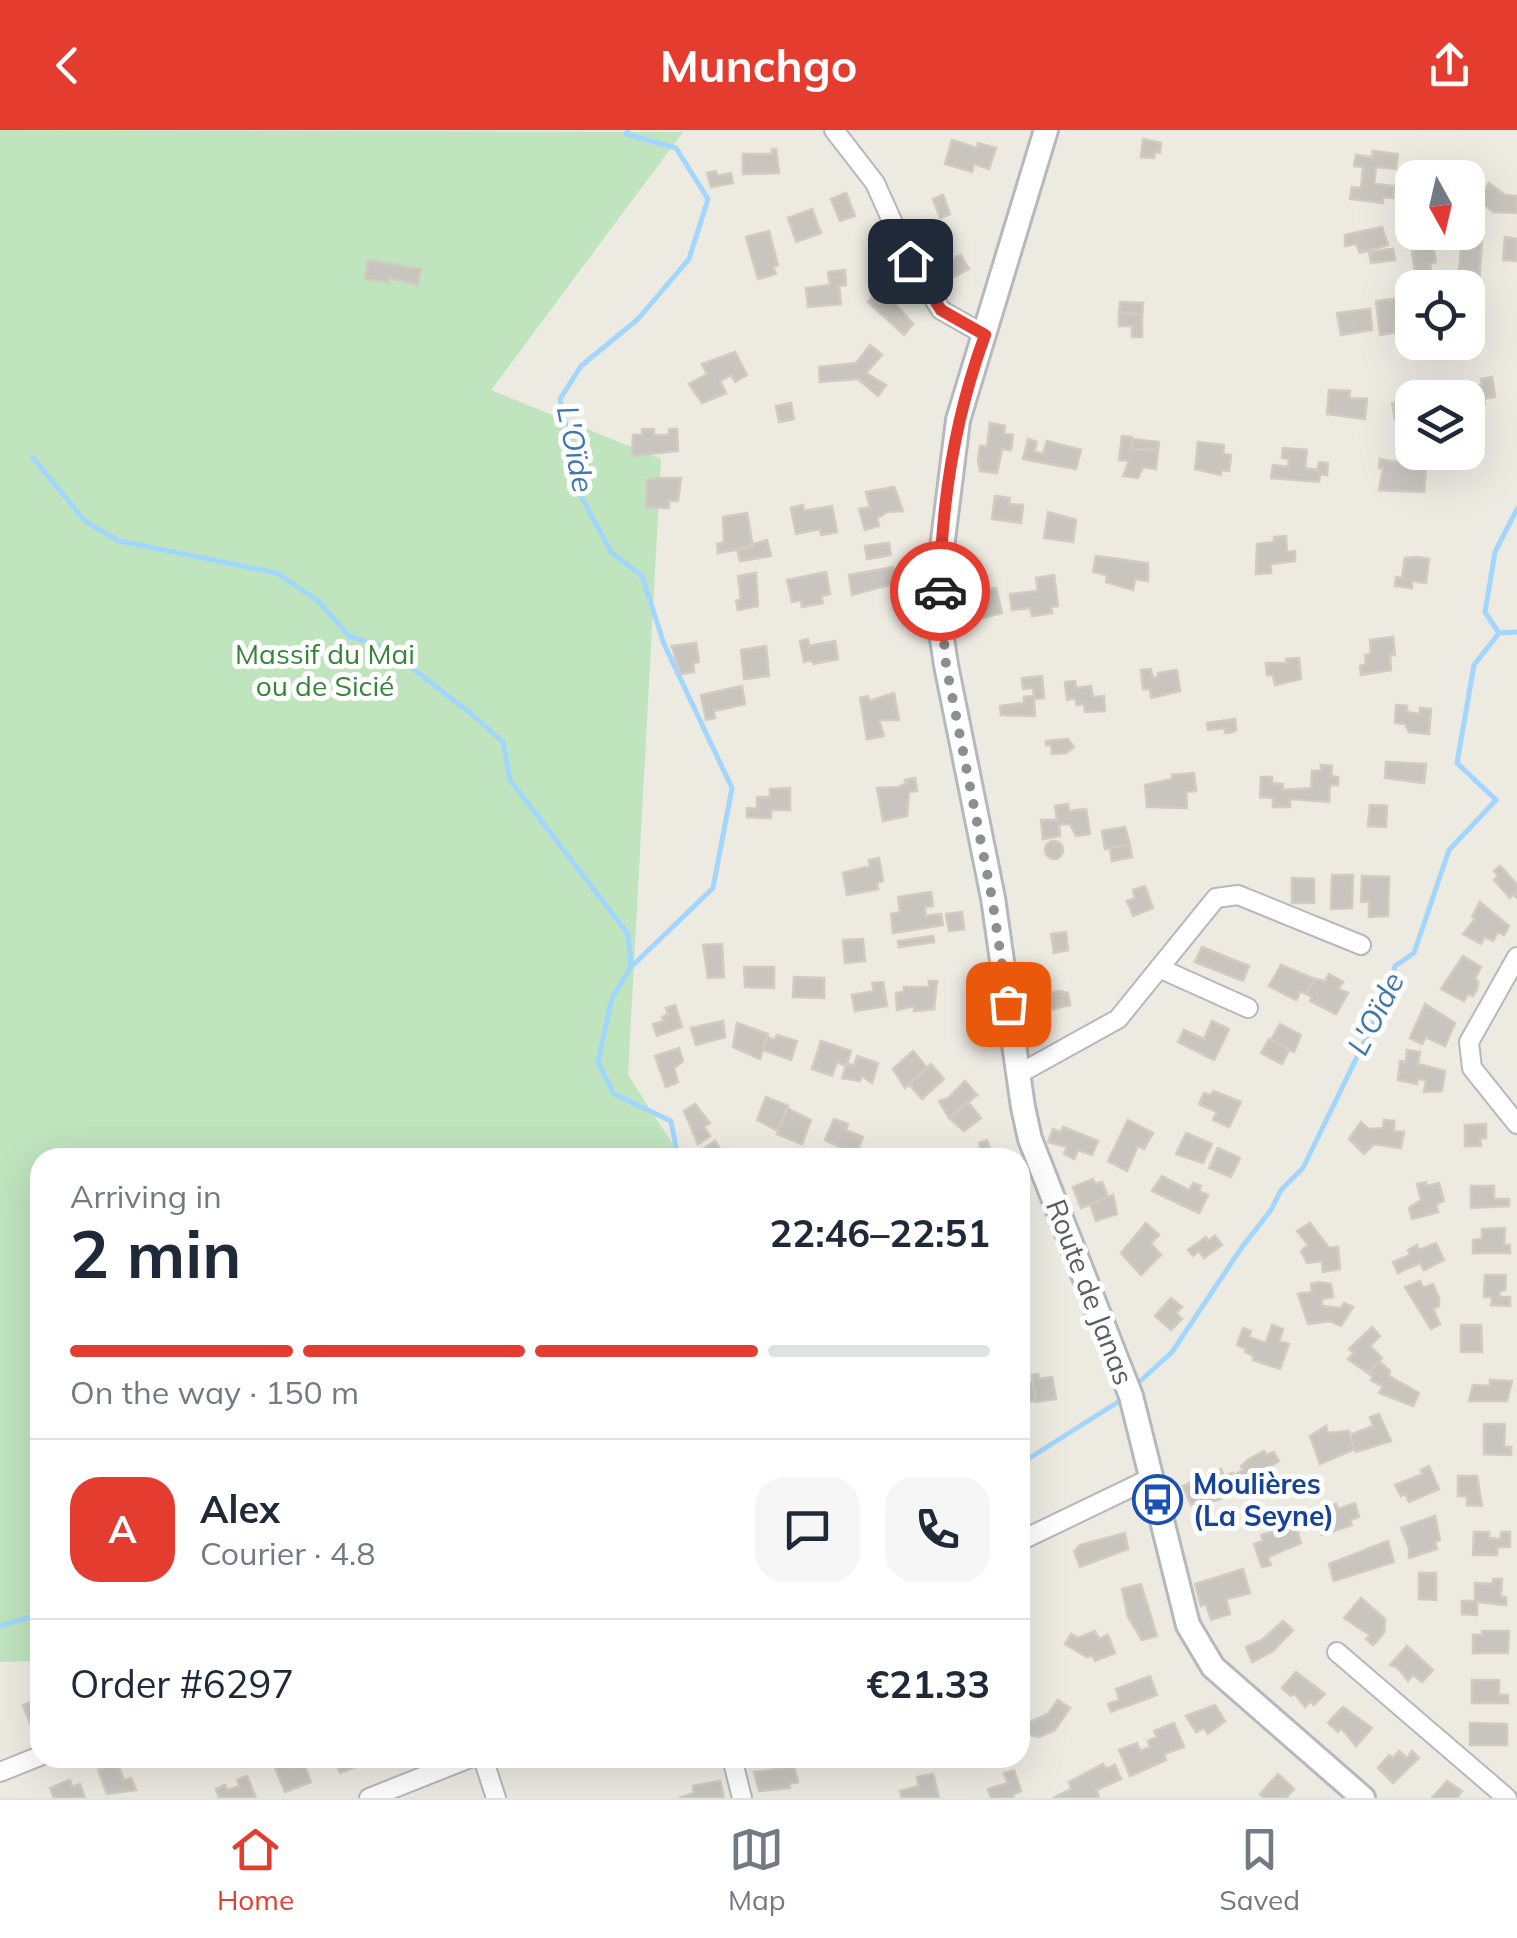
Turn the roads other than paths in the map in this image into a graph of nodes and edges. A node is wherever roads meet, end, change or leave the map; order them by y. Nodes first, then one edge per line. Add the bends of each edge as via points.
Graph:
1 (834, 130) edge
2 (1046, 130) edge
3 (985, 335) junction
4 (1361, 945) dead end
5 (1517, 956) edge
6 (1159, 968) junction
7 (1248, 1008) dead end
8 (1018, 1075) junction
9 (1517, 1124) edge
10 (1152, 1477) junction
11 (1030, 1537) edge
12 (1337, 1652) dead end
13 (30, 1760) edge
14 (444, 1768) edge
15 (486, 1768) edge
16 (734, 1768) edge
17 (0, 1772) edge
18 (368, 1798) edge
19 (496, 1798) edge
20 (742, 1798) edge
21 (1363, 1798) edge
22 (1507, 1798) edge

1 - 3 street via 875,184 941,310
2 - 3 street, Route de Janas
3 - 8 street, Route de Janas via 958,420 944,514 940,616
4 - 6 street via 1238,895 1216,898
5 - 9 street via 1469,1042 1472,1068
6 - 7 street
6 - 8 street via 1118,1019
8 - 10 street, Route de Janas via 1030,1139 1110,1337
10 - 11 street
10 - 21 street, Route de Janas via 1180,1601 1198,1645 1240,1692
12 - 22 street
13 - 17 street
14 - 18 street
15 - 19 street
16 - 20 street

